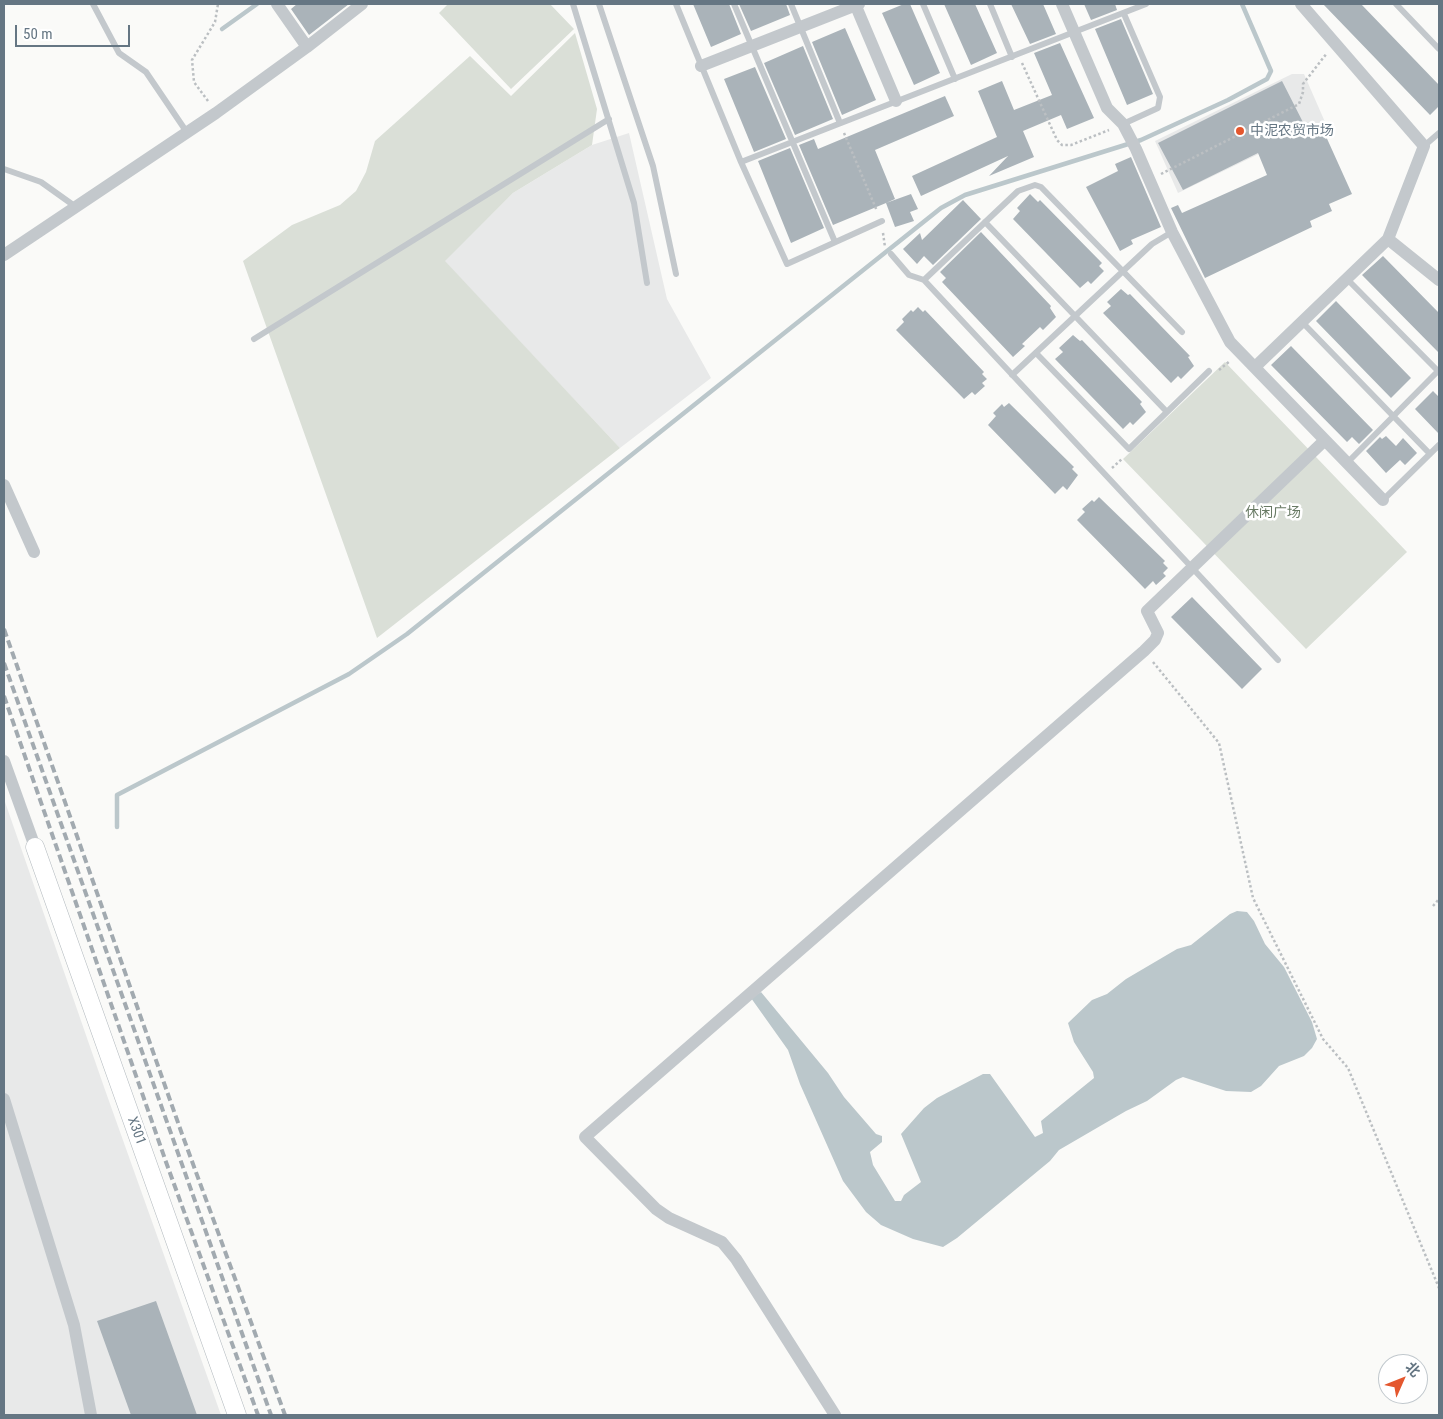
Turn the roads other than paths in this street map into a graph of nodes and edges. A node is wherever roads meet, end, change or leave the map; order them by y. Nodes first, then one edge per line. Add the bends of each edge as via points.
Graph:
1 (93, 4) edge
2 (277, 4) edge
3 (362, 4) edge
4 (573, 4) edge
5 (600, 4) edge
6 (676, 4) edge
7 (734, 4) edge
8 (791, 4) edge
9 (857, 4) edge
10 (923, 4) edge
11 (990, 4) edge
12 (1062, 4) edge
13 (1146, 4) edge
14 (1301, 4) edge
15 (1396, 4) edge
16 (1134, 6) edge
17 (1124, 14) junction
18 (800, 27) junction
19 (1076, 33) junction
20 (752, 46) junction
21 (307, 47) junction
22 (1439, 49) edge
23 (1016, 56) junction
24 (701, 66) junction
25 (955, 79) junction
26 (896, 101) junction
27 (609, 119) junction
28 (840, 123) junction
29 (1125, 130) junction
30 (186, 131) junction
31 (1439, 133) edge
32 (792, 142) junction
33 (1424, 146) junction
34 (741, 162) junction
35 (4, 169) edge
36 (76, 207) junction
37 (882, 221) road end
38 (986, 222) junction
39 (1172, 232) junction
40 (1388, 238) junction
41 (835, 242) junction
42 (891, 254) dead end
43 (4, 255) edge
44 (1123, 270) junction
45 (676, 274) dead end
46 (924, 280) junction
47 (1348, 280) junction
48 (1439, 280) edge
49 (646, 283) dead end
50 (1075, 316) junction
51 (1303, 323) junction
52 (1182, 332) dead end
53 (254, 339) dead end
54 (1036, 353) junction
55 (1256, 367) junction
56 (1439, 370) edge
57 (1209, 371) dead end
58 (1012, 375) junction
59 (1167, 412) junction
60 (1394, 416) junction
61 (1325, 440) junction
62 (1439, 445) edge
63 (1430, 454) junction
64 (1347, 463) junction
65 (4, 485) edge
66 (1383, 500) joint
67 (34, 552) dead end
68 (1193, 569) junction
69 (1278, 660) dead end
70 (4, 761) edge
71 (35, 847) joint
72 (4, 1100) edge
73 (91, 1415) edge
74 (237, 1415) edge
75 (835, 1415) edge

1 - 30 lane via 119,53 146,72
2 - 21 street
3 - 21 street
4 - 27 lane
5 - 45 lane via 653,166
6 - 24 lane
7 - 20 lane
8 - 18 lane
9 - 18 street
9 - 26 street
10 - 25 lane
11 - 23 lane
12 - 19 street
13 - 16 lane
14 - 33 street
15 - 22 lane
16 - 17 lane
17 - 19 lane
17 - 29 lane via 1160,97 1158,108
18 - 20 street
18 - 28 lane
19 - 23 lane
19 - 29 street via 1108,108
20 - 24 street
20 - 32 lane
21 - 30 street
23 - 25 lane
24 - 34 lane
25 - 26 lane
26 - 28 lane
27 - 49 lane via 634,203
27 - 53 lane
28 - 32 lane
29 - 39 street via 1151,180
30 - 36 street
31 - 33 lane
32 - 34 lane
32 - 41 lane
33 - 40 street
34 - 41 lane via 787,264
35 - 36 lane via 41,182
36 - 43 street
37 - 41 lane
38 - 44 lane via 1018,191 1035,185 1041,187
38 - 46 lane
38 - 50 lane
39 - 44 lane via 1152,244
39 - 55 street via 1230,342
40 - 47 street
40 - 48 street
42 - 46 lane via 909,275
44 - 50 lane
44 - 52 lane
46 - 58 lane
47 - 51 street
47 - 56 lane
50 - 54 lane
50 - 59 lane
51 - 55 street
51 - 60 lane
54 - 58 lane
54 - 59 lane via 1128,449
55 - 61 street
56 - 60 lane
57 - 59 lane
58 - 68 lane
60 - 63 lane
60 - 64 lane
61 - 64 street
61 - 68 street
62 - 63 lane
63 - 66 lane
64 - 66 street
65 - 67 street
68 - 69 lane
68 - 75 street via 1148,611 1158,633 1144,651 584,1137 656,1209 722,1242
70 - 71 street
71 - 74 main road, X301 / X301
72 - 73 street via 74,1325

